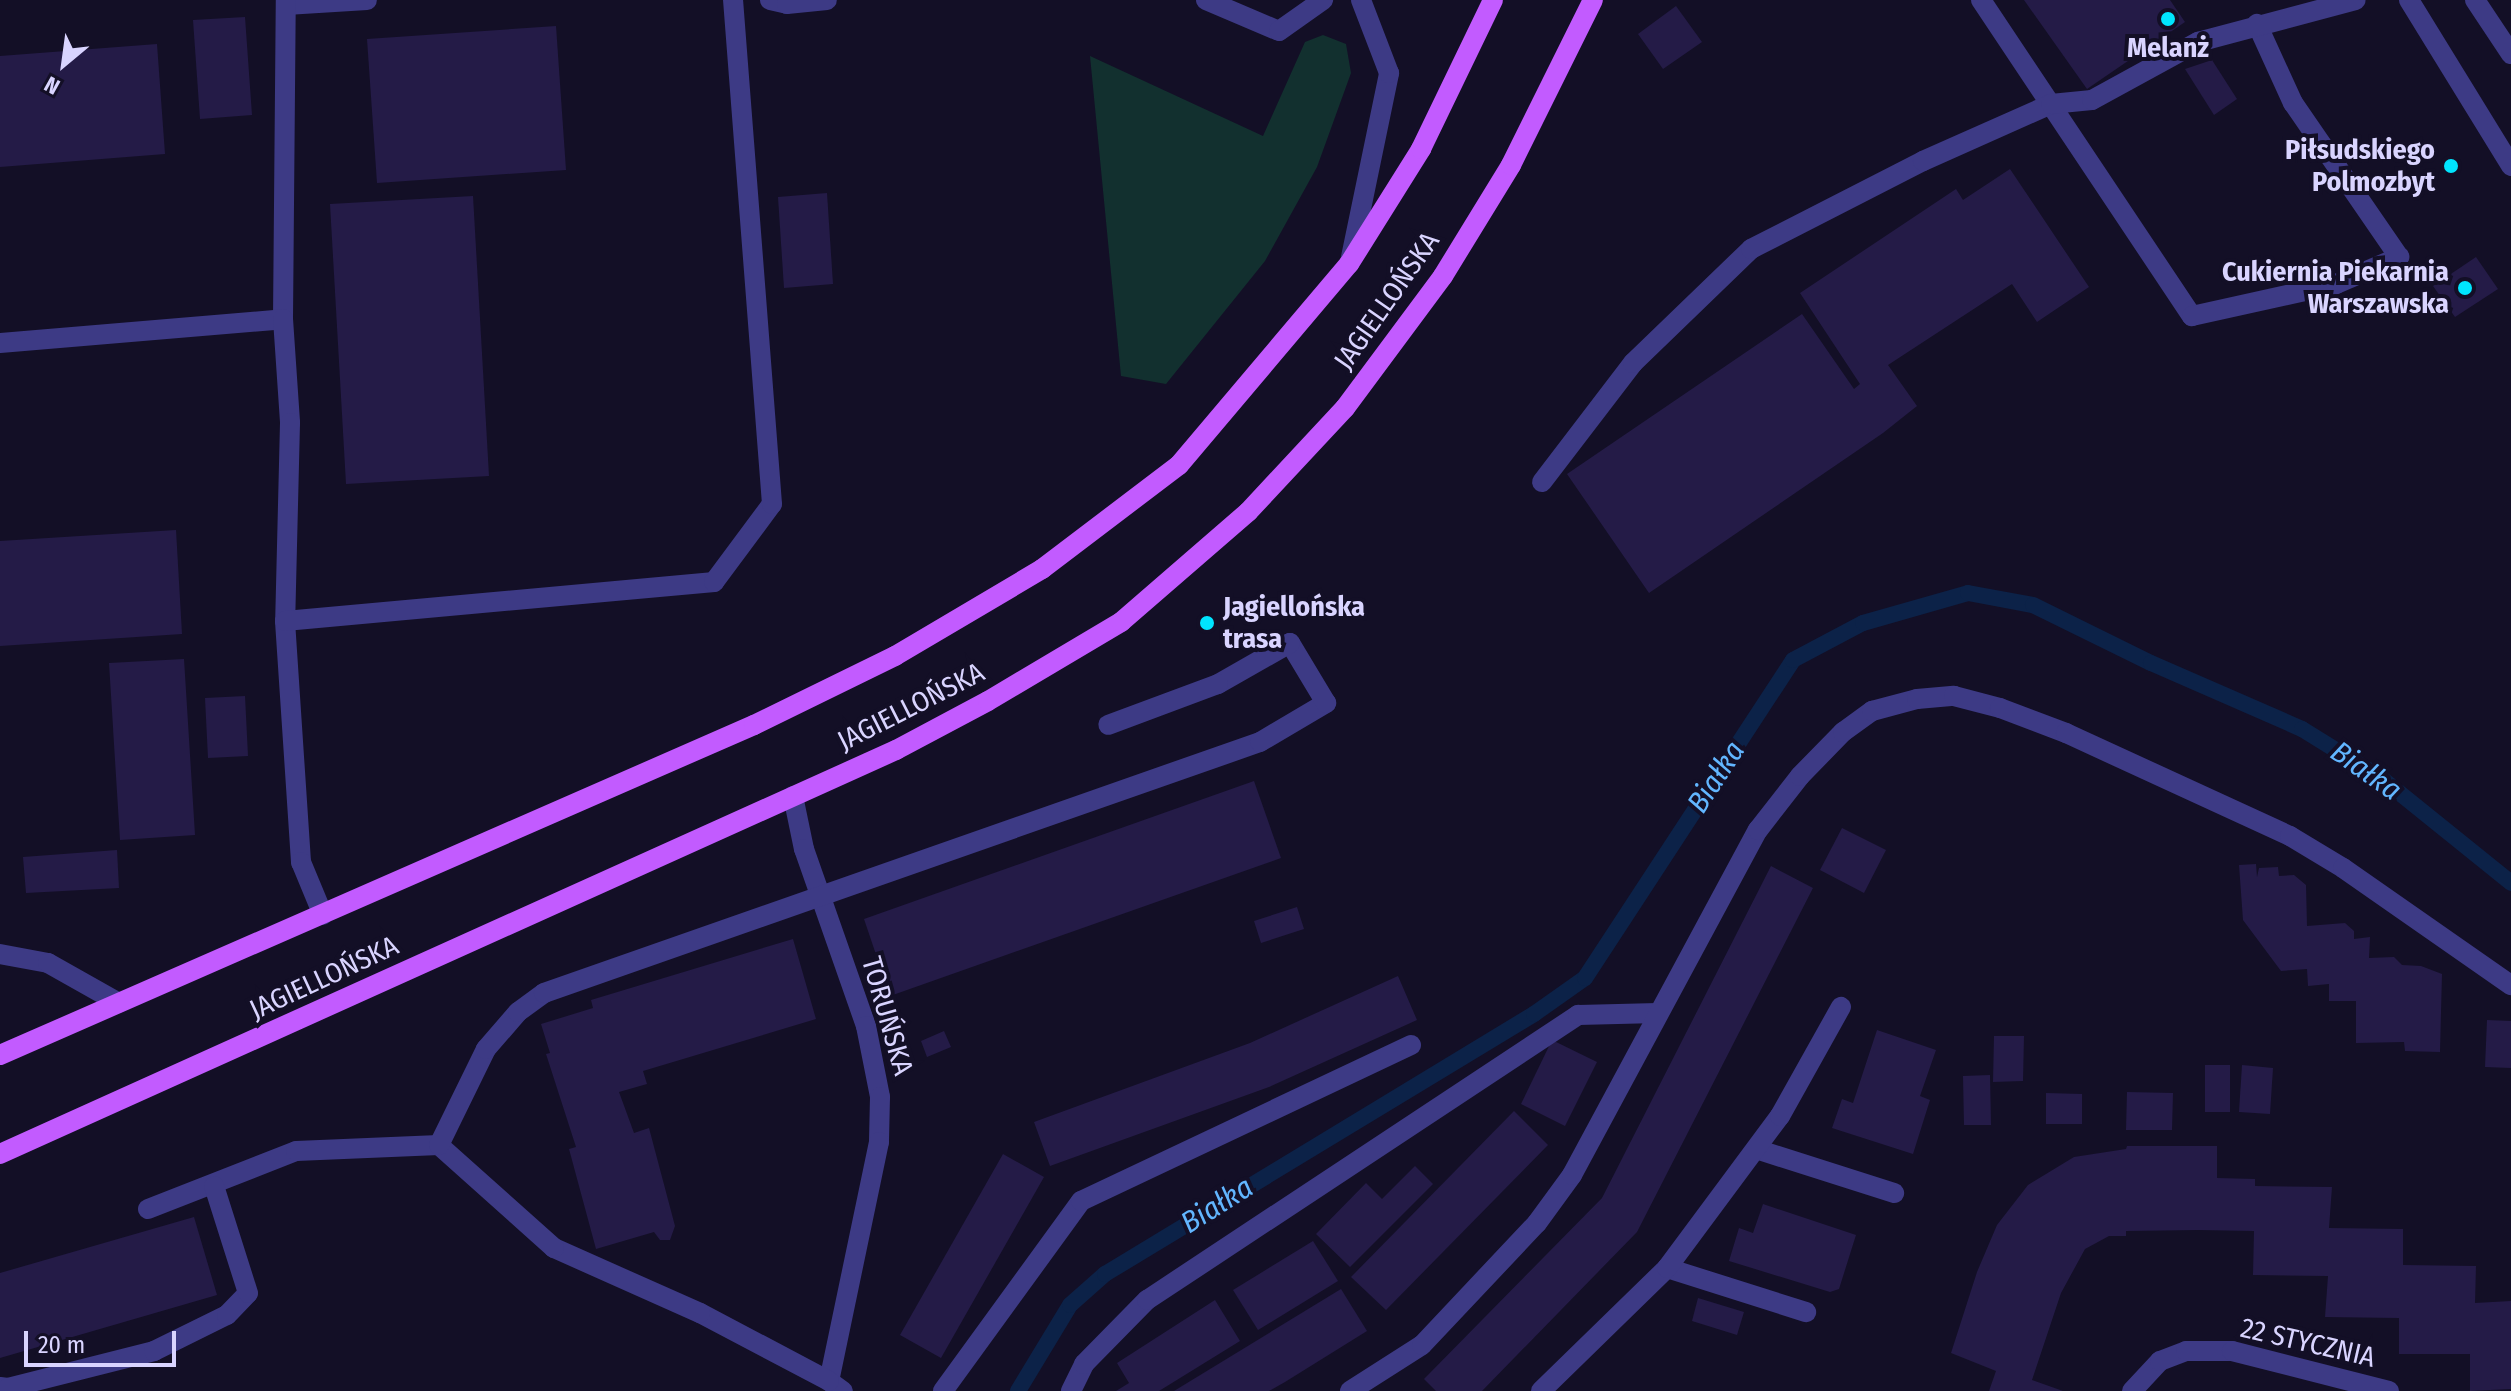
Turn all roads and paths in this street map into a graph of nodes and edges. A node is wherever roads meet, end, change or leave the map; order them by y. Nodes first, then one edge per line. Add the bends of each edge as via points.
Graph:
1 (367, 0) edge
2 (733, 0) edge
3 (770, 0) edge
4 (827, 0) edge
5 (1206, 0) edge
6 (1323, 0) edge
7 (1361, 0) edge
8 (1493, 0) edge
9 (1593, 0) edge
10 (1981, 0) edge
11 (2356, 0) edge
12 (2409, 0) edge
13 (2475, 0) edge
14 (286, 2) edge
15 (2257, 24) junction
16 (2511, 54) edge
17 (2051, 104) junction
18 (2511, 166) edge
19 (1349, 264) junction
20 (283, 319) junction
21 (0, 343) edge
22 (1542, 482) dead end
23 (285, 621) junction
24 (1108, 725) dead end
25 (793, 796) junction
26 (819, 895) junction
27 (323, 915) junction
28 (0, 954) edge
29 (2511, 985) edge
30 (119, 1003) junction
31 (1841, 1007) dead end
32 (1658, 1013) junction
33 (1411, 1045) dead end
34 (0, 1055) edge
35 (439, 1145) junction
36 (1756, 1149) junction
37 (0, 1154) edge
38 (214, 1186) junction
39 (1894, 1193) dead end
40 (148, 1209) dead end
41 (1667, 1268) junction
42 (1806, 1312) dead end
43 (836, 1386) edge
44 (0, 1387) edge
45 (943, 1391) edge
46 (1071, 1391) edge
47 (1350, 1391) edge
48 (1541, 1391) edge
49 (2132, 1391) edge
50 (2389, 1391) edge

1 - 14 street
2 - 23 street via 772,504 714,582
3 - 4 street
5 - 6 street via 1279,31
7 - 19 street via 1389,73
8 - 19 main road, JAGIELLOŃSKA via 1421,149
9 - 25 main road, JAGIELLOŃSKA via 1511,165 1443,276 1345,408 1248,512 1121,622 896,750
10 - 17 street
11 - 15 street
12 - 18 street
13 - 16 street
14 - 20 street
15 - 17 street via 2198,42 2092,100
15 - 17 street via 2293,103 2399,257 2336,284 2192,316
17 - 22 street via 1923,161 1751,249 1633,363
19 - 27 main road, JAGIELLOŃSKA via 1179,465 1042,569 895,656 754,725
20 - 21 street
20 - 23 street via 290,423
23 - 27 street via 301,862
24 - 26 street via 1218,684 1290,643 1326,703 1260,742
25 - 26 street, TORUŃSKA
25 - 37 main road, JAGIELLOŃSKA
26 - 35 street via 544,993 518,1012 486,1049
26 - 43 street, TORUŃSKA via 866,1026 880,1097 879,1142
27 - 30 main road, JAGIELLOŃSKA
28 - 30 street via 48,963
29 - 32 street via 2343,868 2230,806 2066,733 1954,696 1872,711 1800,776 1758,830
30 - 34 main road, JAGIELLOŃSKA
31 - 36 street
32 - 46 street via 1578,1015 1147,1300 1084,1364
32 - 47 street via 1572,1175 1537,1223 1422,1345
33 - 45 street via 1081,1201
35 - 38 street via 296,1151
35 - 43 street via 554,1248 700,1313
36 - 39 street
36 - 41 street
38 - 40 street
38 - 44 street via 248,1293 227,1315 154,1351
41 - 42 street
41 - 48 street
49 - 50 street, 22 STYCZNIA via 2160,1361 2186,1351 2232,1351

